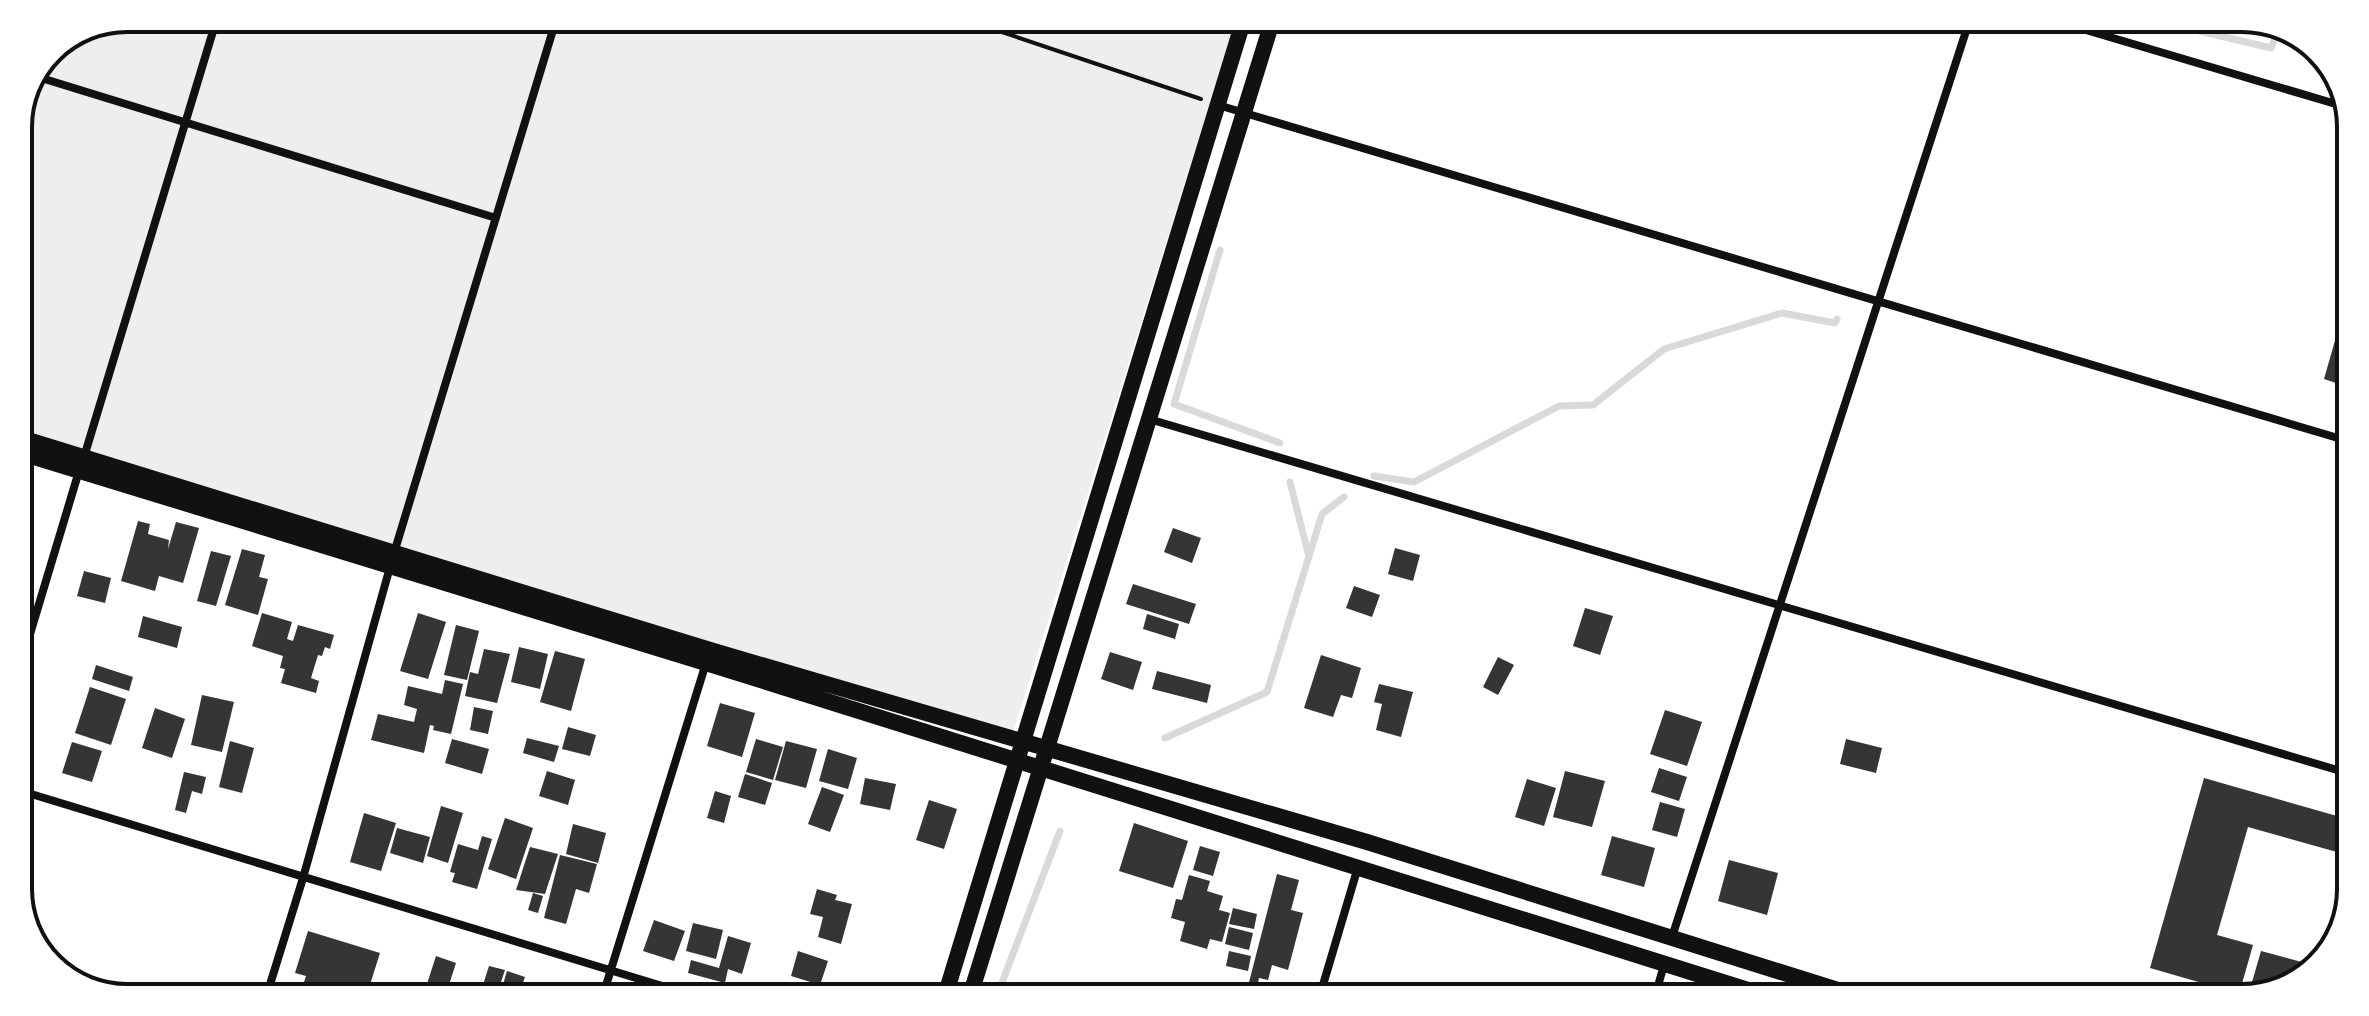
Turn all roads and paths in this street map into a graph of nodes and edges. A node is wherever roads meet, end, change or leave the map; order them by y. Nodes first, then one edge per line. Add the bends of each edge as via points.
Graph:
1 (213, 32) edge
2 (552, 32) edge
3 (1002, 32) edge
4 (1240, 32) edge
5 (1269, 32) edge
6 (1966, 32) edge
7 (2093, 32) edge
8 (46, 79) edge
9 (2334, 103) edge
10 (1218, 105) junction
11 (1243, 113) junction
12 (185, 122) junction
13 (496, 218) junction
14 (1879, 301) junction
15 (1148, 419) junction
16 (2337, 438) edge
17 (32, 443) edge
18 (32, 455) edge
19 (82, 464) junction
20 (392, 560) junction
21 (1780, 606) junction
22 (32, 628) edge
23 (706, 663) junction
24 (1022, 740) junction
25 (1046, 749) junction
26 (1015, 760) junction
27 (1040, 768) junction
28 (2337, 770) edge
29 (32, 794) edge
30 (1358, 867) junction
31 (303, 878) junction
32 (1672, 938) junction
33 (1664, 965) junction
34 (610, 970) junction
35 (270, 984) edge
36 (606, 984) edge
37 (656, 984) edge
38 (949, 984) edge
39 (974, 984) edge
40 (1323, 984) edge
41 (1658, 984) edge
42 (1727, 984) edge
43 (1819, 984) edge

1 - 12 street
2 - 13 street
3 - 10 path
4 - 10 main road
5 - 11 main road
6 - 14 street
7 - 9 street
8 - 12 street
10 - 11 street
10 - 24 main road
11 - 14 street
11 - 15 main road
12 - 13 street
12 - 19 street
13 - 20 street
14 - 16 street
14 - 21 street
15 - 21 street
15 - 25 main road
17 - 19 main road
18 - 19 main road
19 - 20 main road
19 - 22 street
20 - 23 main road
20 - 24 main road
20 - 31 street
21 - 28 street
21 - 32 street
23 - 26 main road
23 - 34 street
24 - 25 main road
24 - 26 main road
25 - 27 main road
25 - 32 main road
26 - 27 main road
26 - 38 main road
27 - 30 main road
27 - 39 main road
29 - 31 street
30 - 33 main road
30 - 40 street
31 - 34 street
31 - 35 street
32 - 43 main road
33 - 41 street
33 - 42 main road
34 - 36 street
34 - 37 street

